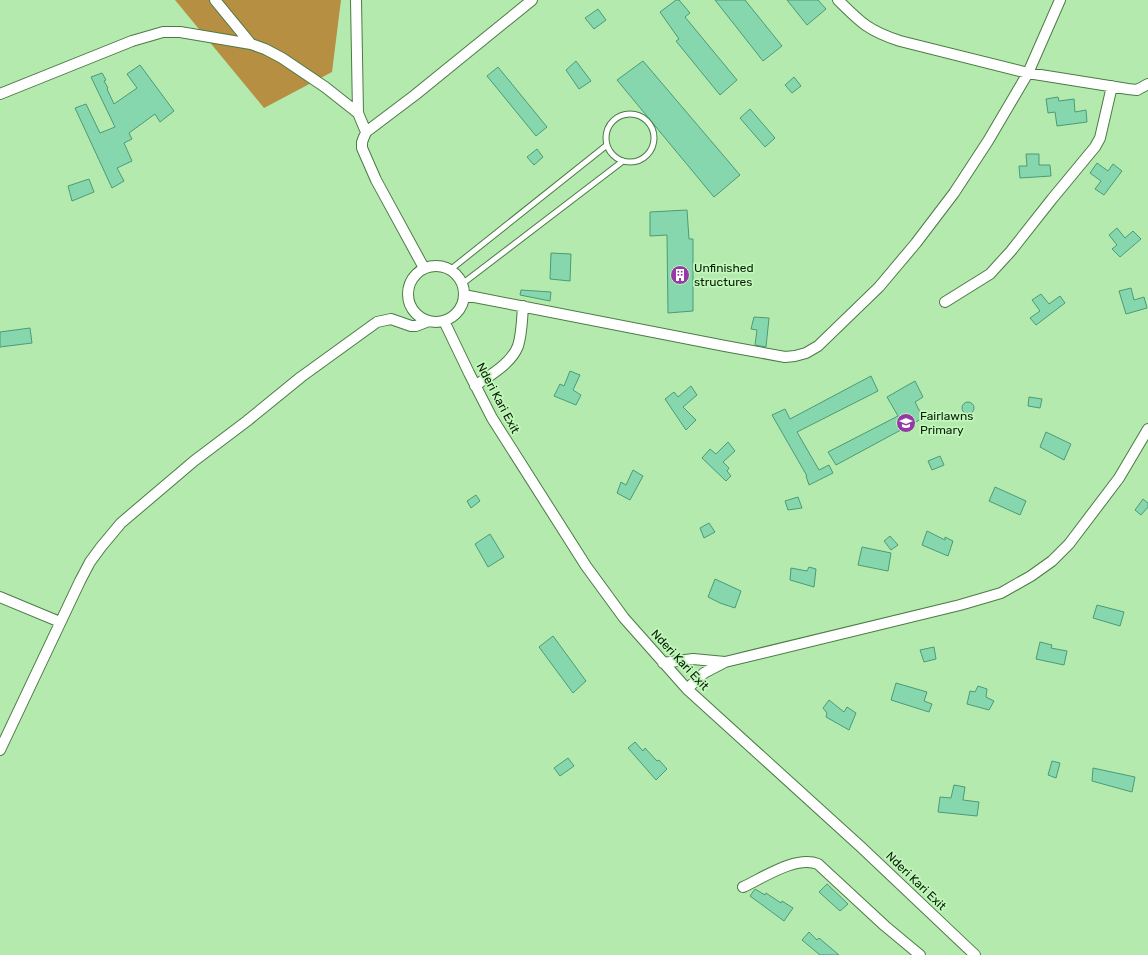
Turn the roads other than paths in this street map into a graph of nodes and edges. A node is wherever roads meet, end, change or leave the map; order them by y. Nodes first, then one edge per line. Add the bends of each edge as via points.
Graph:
1 (215, 0) edge
2 (356, 0) edge
3 (532, 0) edge
4 (838, 0) edge
5 (1060, 0) edge
6 (251, 44) junction
7 (1028, 73) junction
8 (1148, 84) edge
9 (1112, 86) junction
10 (0, 94) edge
11 (358, 113) junction
12 (366, 132) junction
13 (607, 146) junction
14 (623, 161) junction
15 (424, 268) junction
16 (450, 270) junction
17 (462, 284) junction
18 (464, 295) junction
19 (945, 302) dead end
20 (523, 306) junction
21 (429, 321) junction
22 (444, 321) junction
23 (475, 386) junction
24 (1148, 429) edge
25 (0, 597) edge
26 (60, 622) junction
27 (725, 662) junction
28 (663, 663) junction
29 (687, 689) junction
30 (0, 750) edge
31 (743, 887) dead end
32 (920, 955) edge
33 (974, 955) edge

1 - 6 street
2 - 11 street
3 - 12 street
4 - 7 street via 857,19 881,35
5 - 7 street
6 - 10 street via 180,32 162,32 132,41
6 - 11 street via 271,52 305,73
7 - 9 street
7 - 20 street via 954,193 916,243 879,287 818,346 806,353 785,357
8 - 9 street via 1137,90
9 - 19 street via 1100,138 1095,148 990,274
11 - 12 street
12 - 15 street via 362,148 376,180
13 - 14 lane via 616,158
13 - 14 lane via 607,130 617,117 633,114 647,121 654,135 651,151 639,161
13 - 16 lane
14 - 17 lane
15 - 16 street via 440,266
15 - 21 street via 413,279 408,297 417,314
16 - 17 street
17 - 18 street
18 - 20 street
18 - 22 street via 458,311
20 - 23 street via 518,347 501,368
21 - 22 street
21 - 26 street via 416,326 391,320 377,322 301,377 194,461 122,523 101,547 90,562
22 - 23 street, Nderi Kari Exit
23 - 28 street, Nderi Kari Exit via 492,418 586,566 624,618
24 - 27 street via 1119,478 1069,544 1052,561 1001,593 960,606
25 - 26 street
26 - 30 street
27 - 28 street via 693,659
27 - 29 street via 704,673
28 - 29 street, Nderi Kari Exit
29 - 33 street, Nderi Kari Exit via 861,847
31 - 32 street via 791,864 812,861

